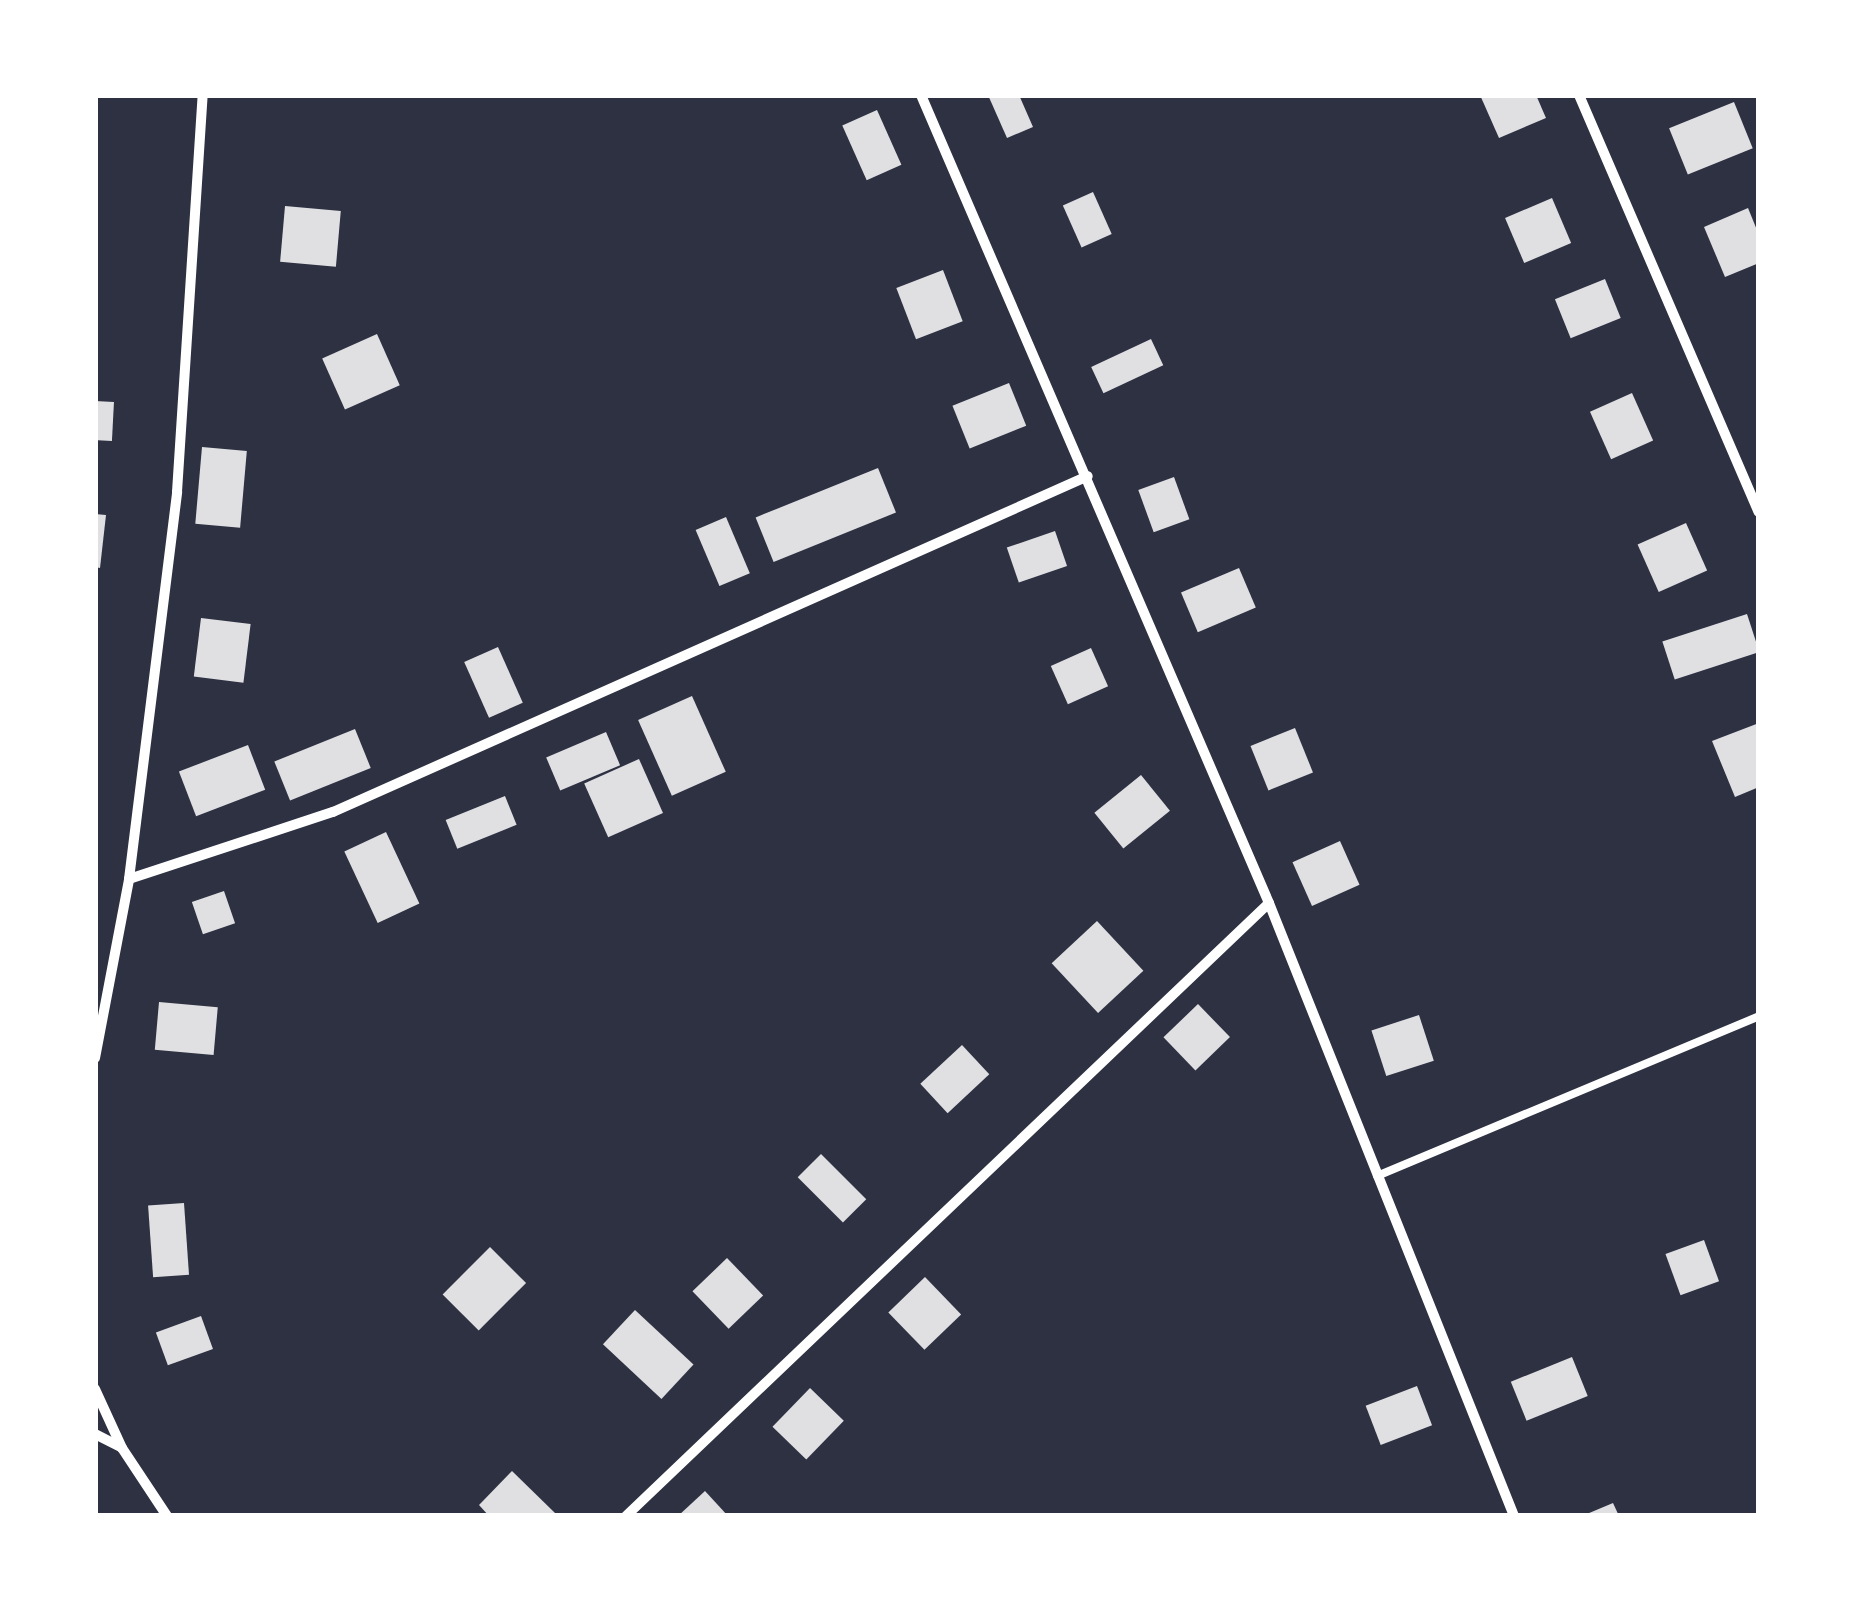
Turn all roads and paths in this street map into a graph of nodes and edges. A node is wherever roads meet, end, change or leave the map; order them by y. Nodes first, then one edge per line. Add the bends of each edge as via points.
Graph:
1 (203, 95) edge
2 (921, 95) edge
3 (1580, 95) edge
4 (1088, 476) junction
5 (1759, 512) edge
6 (129, 880) junction
7 (1270, 903) junction
8 (1759, 1016) edge
9 (95, 1058) edge
10 (1377, 1176) junction
11 (95, 1389) edge
12 (95, 1434) edge
13 (122, 1448) junction
14 (167, 1516) edge
15 (626, 1516) edge
16 (1514, 1516) edge

1 - 6 street via 176,492
2 - 4 street
3 - 5 street
4 - 6 street via 333,812
4 - 7 street
6 - 9 street
7 - 10 street
7 - 15 street
8 - 10 lane
10 - 16 street
11 - 13 street
12 - 13 street
13 - 14 street

